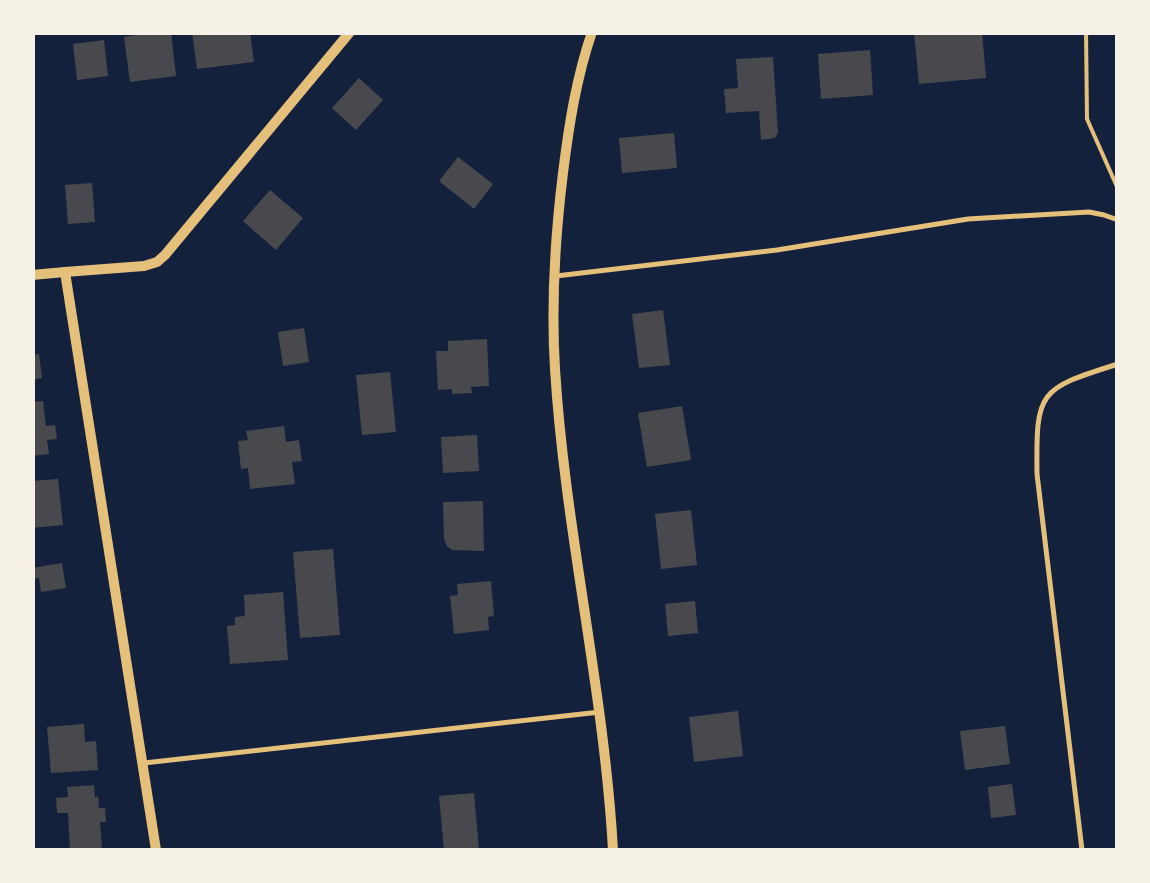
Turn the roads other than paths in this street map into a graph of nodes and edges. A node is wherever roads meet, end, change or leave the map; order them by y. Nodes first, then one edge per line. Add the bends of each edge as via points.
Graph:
1 (350, 32) edge
2 (592, 32) edge
3 (1118, 220) edge
4 (64, 272) junction
5 (32, 275) edge
6 (554, 276) junction
7 (1118, 364) edge
8 (601, 712) junction
9 (140, 763) junction
10 (156, 850) edge
11 (612, 850) edge
12 (1082, 850) edge

1 - 4 street via 166,255 144,266
2 - 6 street via 573,100
3 - 6 lane via 1089,212 968,219
4 - 5 street
4 - 9 street
6 - 8 street via 555,369
7 - 12 lane via 1061,384 1041,406 1036,427
8 - 9 lane
8 - 11 street
9 - 10 street

